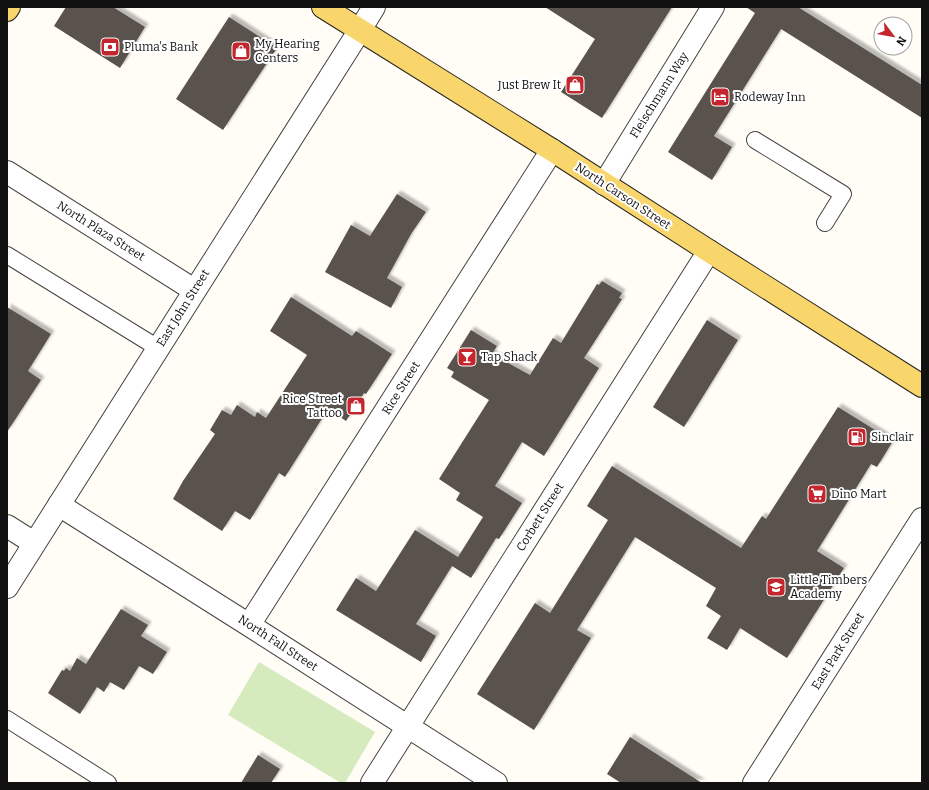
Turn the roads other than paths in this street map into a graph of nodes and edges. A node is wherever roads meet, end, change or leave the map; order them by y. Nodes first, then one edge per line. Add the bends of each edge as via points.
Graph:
1 (9, 7) edge
2 (323, 7) edge
3 (374, 7) edge
4 (713, 7) edge
5 (7, 10) edge
6 (360, 30) junction
7 (755, 140) dead end
8 (552, 150) junction
9 (7, 172) edge
10 (604, 184) junction
11 (825, 223) dead end
12 (709, 251) junction
13 (7, 255) edge
14 (194, 290) junction
15 (158, 348) junction
16 (922, 386) edge
17 (59, 505) junction
18 (922, 519) edge
19 (7, 526) edge
20 (34, 543) junction
21 (7, 587) edge
22 (249, 625) junction
23 (8, 721) edge
24 (408, 726) junction
25 (108, 783) edge
26 (372, 783) edge
27 (496, 783) edge
28 (754, 783) edge

1 - 5 main road
2 - 6 main road, North Carson Street
3 - 6 street, East John Street
4 - 10 street, Fleischmann Way
6 - 8 main road, North Carson Street
6 - 14 street, East John Street
7 - 11 lane via 843,194
8 - 10 main road, North Carson Street
8 - 22 street, Rice Street
9 - 14 street, North Plaza Street
10 - 12 main road, North Carson Street
12 - 16 main road, North Carson Street
12 - 24 street, Corbett Street
13 - 15 lane
14 - 15 street, East John Street
15 - 17 street, East John Street
17 - 20 street, East John Street
17 - 22 street, North Fall Street
18 - 28 street, East Park Street
19 - 20 street
20 - 21 street, East John Street
22 - 24 street, North Fall Street
23 - 25 lane
24 - 26 street, Corbett Street
24 - 27 street, North Fall Street

